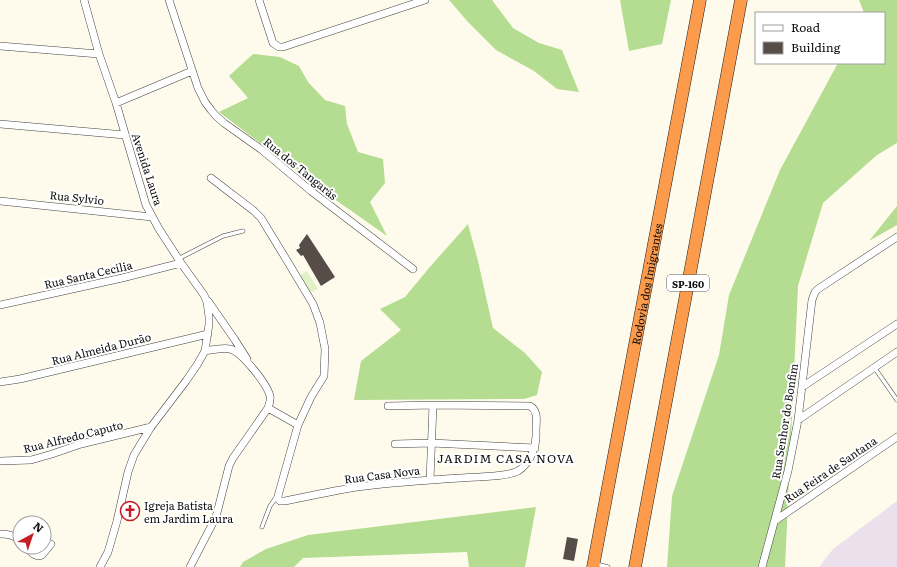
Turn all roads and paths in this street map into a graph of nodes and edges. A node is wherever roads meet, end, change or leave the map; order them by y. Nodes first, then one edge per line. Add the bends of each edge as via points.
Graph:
1 (84, 0) edge
2 (259, 0) edge
3 (425, 0) edge
4 (700, 0) edge
5 (741, 0) edge
6 (171, 1) edge
7 (0, 46) edge
8 (100, 54) junction
9 (192, 72) junction
10 (116, 103) junction
11 (0, 124) edge
12 (125, 135) junction
13 (211, 178) dead end
14 (0, 201) edge
15 (152, 217) junction
16 (243, 231) dead end
17 (897, 237) edge
18 (180, 261) junction
19 (413, 269) dead end
20 (204, 295) junction
21 (0, 305) edge
22 (897, 324) edge
23 (208, 334) junction
24 (204, 351) junction
25 (897, 352) edge
26 (251, 366) junction
27 (874, 367) junction
28 (0, 382) edge
29 (802, 387) junction
30 (897, 400) edge
31 (269, 405) junction
32 (433, 405) junction
33 (388, 406) dead end
34 (798, 420) junction
35 (298, 425) junction
36 (151, 427) junction
37 (897, 437) edge
38 (431, 443) junction
39 (395, 444) dead end
40 (535, 448) junction
41 (0, 462) edge
42 (430, 480) junction
43 (278, 496) junction
44 (776, 520) junction
45 (262, 527) dead end
46 (0, 534) edge
47 (12, 536) edge
48 (593, 565) edge
49 (100, 567) edge
50 (190, 567) edge
51 (608, 567) edge
52 (635, 567) edge
53 (762, 567) edge

1 - 8 street, Avenida Laura
2 - 3 street via 274,43 279,47
4 - 48 highway, Rodovia dos Imigrantes
5 - 52 highway, SP-160
6 - 9 street, Rua dos Tangarás
7 - 8 street
8 - 10 street, Avenida Laura
9 - 10 street
9 - 19 street, Rua dos Tangarás via 205,102 216,116
10 - 12 street, Avenida Laura
11 - 12 street
12 - 15 street, Avenida Laura
13 - 35 street via 261,218 313,304 320,323 325,349 324,376
14 - 15 street, Rua Sylvio
15 - 18 street, Avenida Laura
16 - 18 lane via 223,236
17 - 29 street, Rua Senhor do Bonfim via 815,292
18 - 20 street, Avenida Laura
18 - 21 street, Rua Santa Cecília via 122,278
20 - 23 street, Avenida Laura via 209,310
20 - 26 street
22 - 29 street
23 - 24 street, Avenida Laura
23 - 28 street, Rua Almeida Durão
24 - 26 street via 229,349
24 - 36 street, Avenida Laura via 186,381
25 - 27 street
26 - 31 street via 267,389 270,396
27 - 30 lane
27 - 34 street
29 - 34 street, Rua Senhor do Bonfim
31 - 35 street
31 - 50 street via 229,466 216,517
32 - 33 street, Rua Casa Nova
32 - 38 street
32 - 40 street, Rua Casa Nova via 530,406 536,413
34 - 44 street, Rua Senhor do Bonfim
35 - 43 street
36 - 41 street, Rua Alfredo Caputo via 81,444 31,460
36 - 49 street, Avenida Laura via 134,455 108,552
37 - 44 street, Rua Feira de Santana
38 - 39 street
38 - 40 street
38 - 42 street
40 - 42 street, Rua Casa Nova via 525,465 514,473
42 - 43 street, Rua Casa Nova via 357,487 286,501 278,499
43 - 45 lane via 270,506
44 - 53 street, Rua Senhor do Bonfim
46 - 47 street
48 - 51 lane

